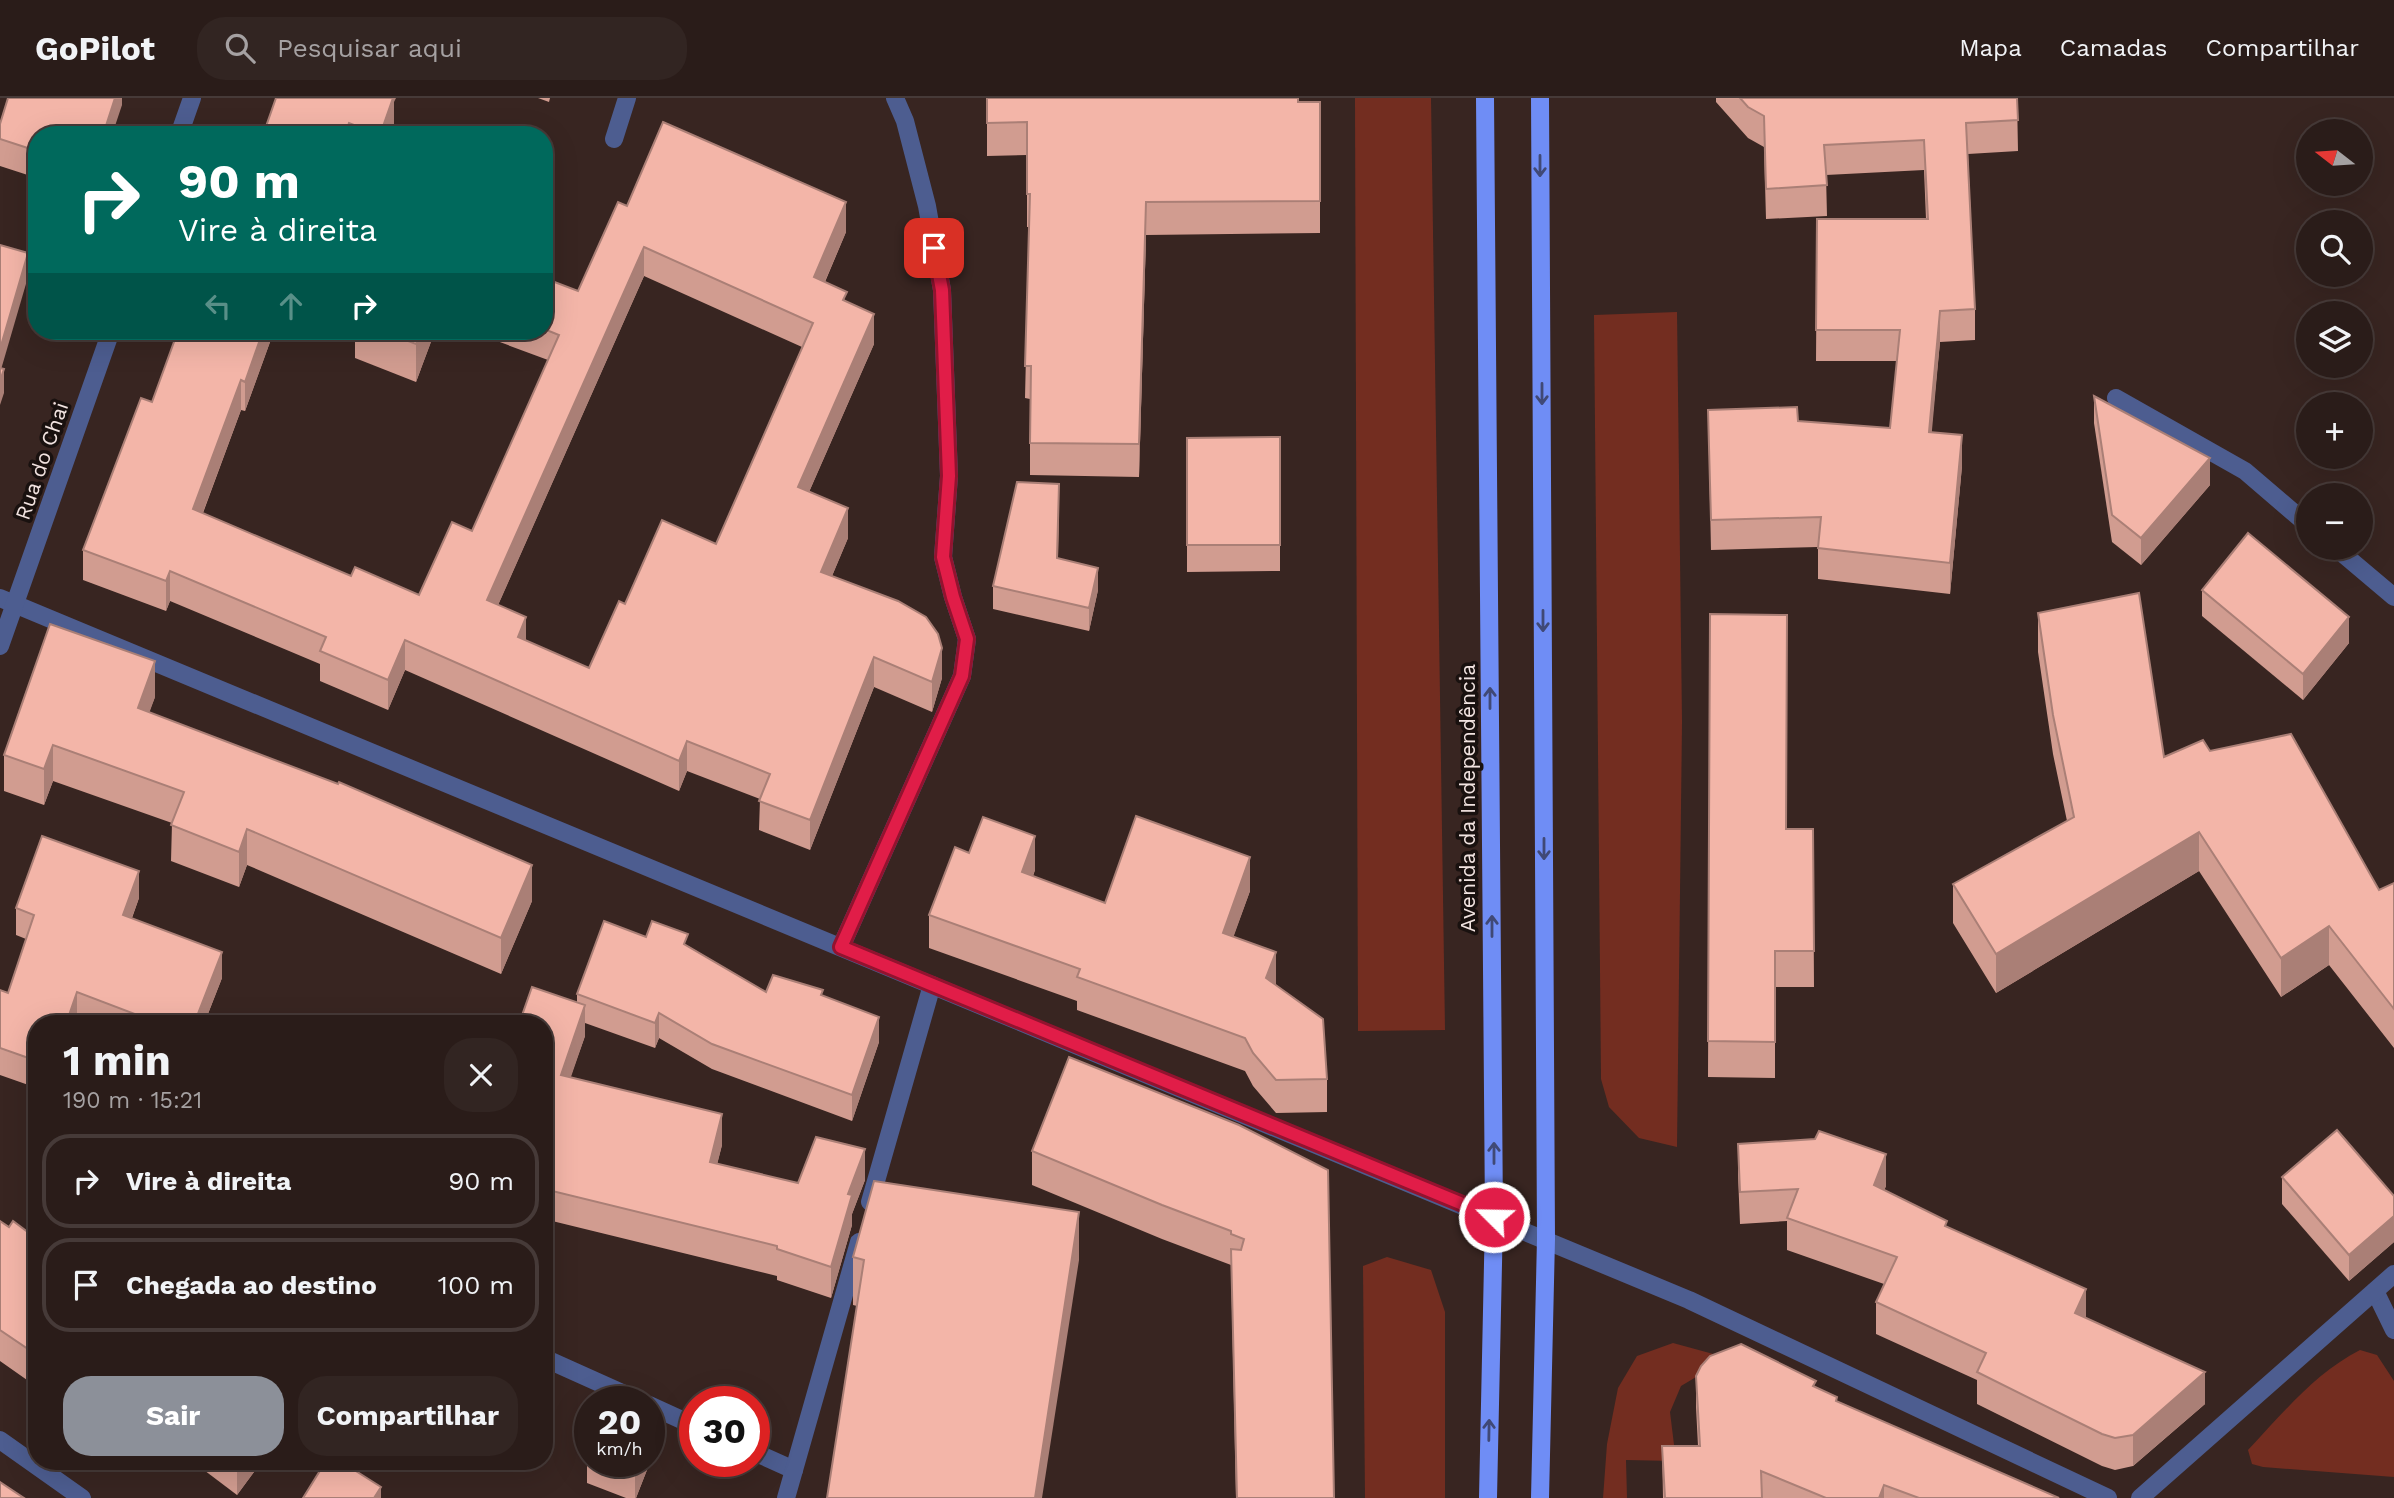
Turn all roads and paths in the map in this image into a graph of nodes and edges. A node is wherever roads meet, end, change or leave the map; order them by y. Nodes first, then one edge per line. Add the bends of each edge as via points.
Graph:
1 (192, 98) edge
2 (626, 98) edge
3 (895, 98) edge
4 (1485, 98) edge
5 (1540, 98) edge
6 (182, 126) edge
7 (614, 139) dead end
8 (108, 340) edge
9 (2116, 398) dead end
10 (2296, 515) edge
11 (2350, 560) edge
12 (2394, 597) edge
13 (8, 601) edge
14 (0, 646) edge
15 (841, 947) junction
16 (932, 985) junction
17 (1494, 1217) junction
18 (1546, 1239) junction
19 (2394, 1274) edge
20 (2375, 1292) junction
21 (2394, 1330) edge
22 (553, 1362) edge
23 (606, 1386) edge
24 (0, 1440) edge
25 (770, 1459) edge
26 (28, 1460) edge
27 (42, 1470) edge
28 (794, 1470) junction
29 (82, 1498) edge
30 (786, 1498) edge
31 (1488, 1498) edge
32 (1540, 1498) edge
33 (2108, 1498) edge
34 (2140, 1498) edge

1 - 6 street
2 - 7 street
3 - 15 street via 927,206 942,290 949,476 943,557 967,639 962,676
17 -> 4 main road, Avenida da Independência
5 -> 18 main road
8 - 13 street, Rua do Chai
9 - 10 street via 2245,471
11 - 12 street
13 - 14 street, Rua do Chai
13 - 15 street
15 - 16 street
16 - 17 street
16 - 28 street
17 - 18 street
31 -> 17 main road, Avenida da Independência
18 - 32 main road
18 - 33 street via 1689,1300
19 - 20 street
20 - 21 street
20 - 34 street
22 - 23 street
24 - 26 street
25 - 28 street
27 - 29 street
28 - 30 street

